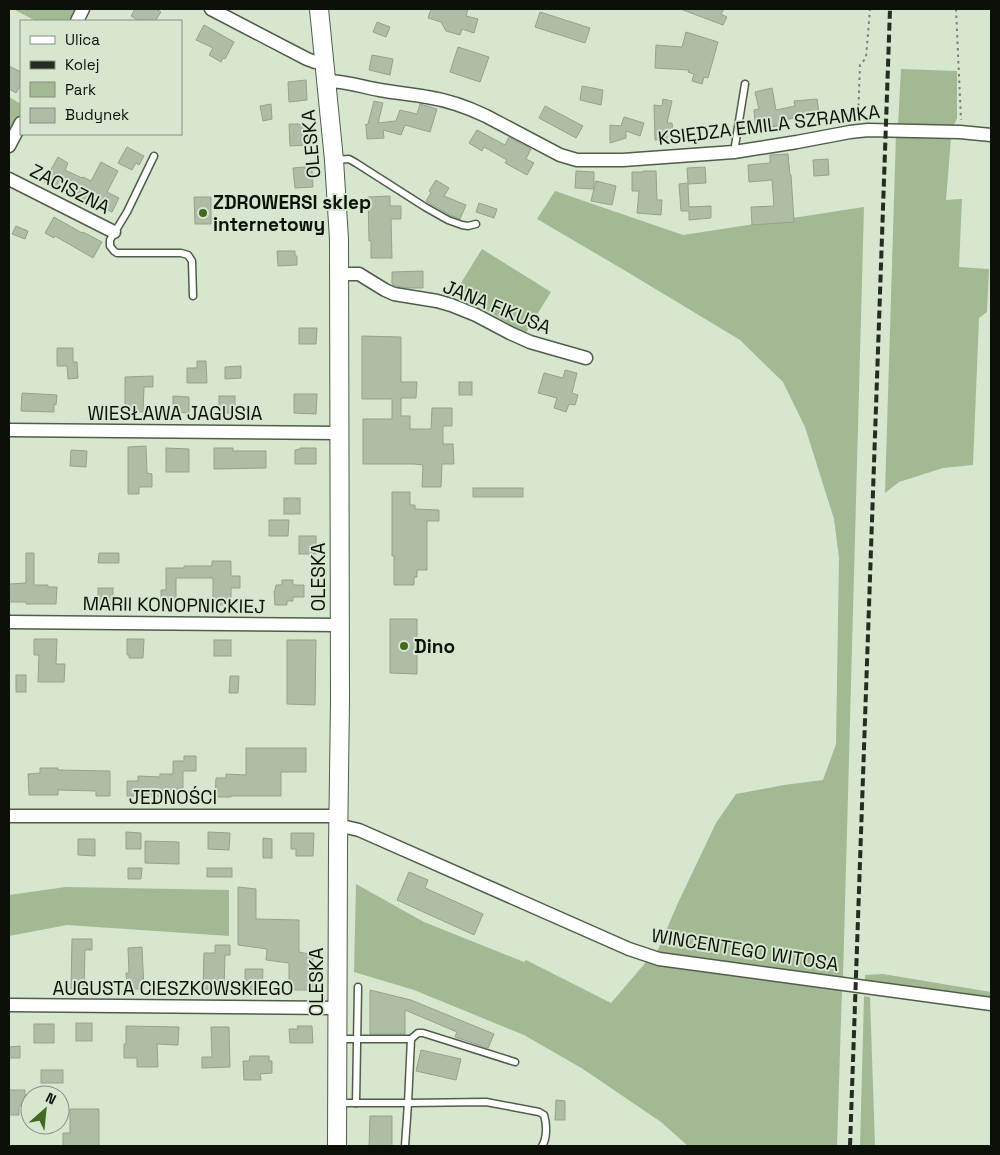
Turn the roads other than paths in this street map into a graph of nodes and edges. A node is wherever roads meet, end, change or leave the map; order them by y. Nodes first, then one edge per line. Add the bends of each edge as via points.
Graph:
1 (211, 9) edge
2 (319, 9) edge
3 (324, 62) junction
4 (327, 81) junction
5 (745, 84) dead end
6 (20, 125) edge
7 (991, 135) edge
8 (9, 146) edge
9 (734, 152) junction
10 (154, 156) dead end
11 (334, 160) junction
12 (9, 179) edge
13 (476, 224) dead end
14 (114, 232) junction
15 (340, 274) junction
16 (192, 296) dead end
17 (586, 358) dead end
18 (9, 430) edge
19 (340, 432) junction
20 (9, 622) edge
21 (339, 625) junction
22 (9, 816) edge
23 (338, 821) junction
24 (358, 987) dead end
25 (991, 1004) edge
26 (9, 1005) edge
27 (337, 1008) junction
28 (337, 1039) junction
29 (357, 1039) junction
30 (411, 1040) junction
31 (515, 1062) dead end
32 (337, 1103) junction
33 (356, 1103) junction
34 (408, 1103) junction
35 (337, 1146) edge
36 (406, 1146) edge
37 (542, 1146) edge

1 - 3 street via 307,59
2 - 3 street, OLESKA
3 - 4 street, OLESKA
4 - 9 street, KSIĘDZA EMILA SZRAMKA via 451,102 486,116 560,155 577,160
4 - 11 street, OLESKA
5 - 9 lane
6 - 8 street
7 - 9 street, KSIĘDZA EMILA SZRAMKA via 857,131
10 - 14 lane, ZACISZNA
11 - 13 lane via 356,163 456,223
11 - 15 street, OLESKA
12 - 14 street, ZACISZNA
14 - 16 lane, ZACISZNA via 110,246 116,253 182,253 188,256 192,261
15 - 17 street, JANA FIKUSA via 359,274 394,294 451,305 525,340
15 - 19 street, OLESKA
18 - 19 street, WIESŁAWA JAGUSIA
19 - 21 street, OLESKA
20 - 21 street, MARII KONOPNICKIEJ
21 - 23 street, OLESKA
22 - 23 street, JEDNOŚCI
23 - 25 street, WINCENTEGO WITOSA via 629,949 660,959
23 - 27 street, OLESKA
24 - 29 lane
26 - 27 street, AUGUSTA CIESZKOWSKIEGO
27 - 28 street, OLESKA
28 - 29 lane
28 - 32 street, OLESKA
29 - 30 lane
29 - 33 lane
30 - 31 lane via 423,1032
30 - 34 lane
32 - 33 lane
32 - 35 street, OLESKA
33 - 34 lane
34 - 36 lane
34 - 37 lane via 486,1102 539,1112 546,1121

